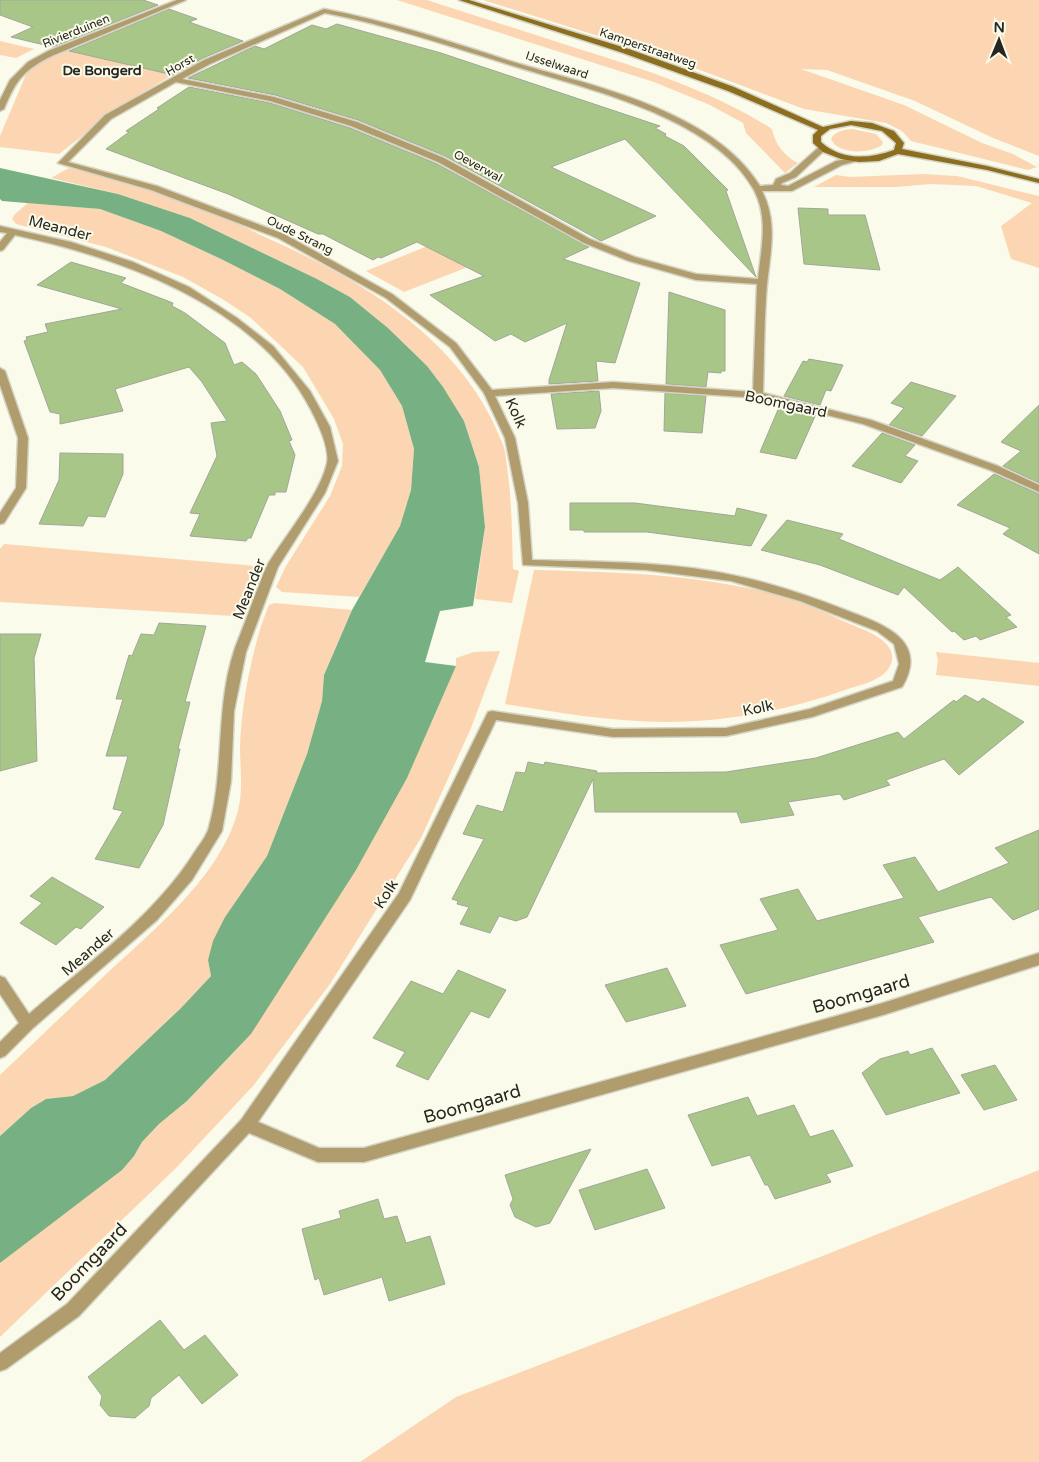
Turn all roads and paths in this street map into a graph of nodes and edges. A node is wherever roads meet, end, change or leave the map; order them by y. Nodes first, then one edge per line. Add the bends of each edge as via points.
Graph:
1 (183, 0) edge
2 (462, 0) edge
3 (324, 11) joint
4 (177, 80) junction
5 (0, 109) edge
6 (822, 129) junction
7 (822, 149) junction
8 (896, 151) junction
9 (854, 159) junction
10 (62, 162) joint
11 (1039, 181) edge
12 (776, 187) junction
13 (758, 189) junction
14 (0, 229) edge
15 (12, 232) junction
16 (0, 248) edge
17 (762, 282) junction
18 (0, 371) edge
19 (489, 393) junction
20 (758, 395) junction
21 (1039, 489) edge
22 (0, 521) edge
23 (1039, 959) edge
24 (0, 982) edge
25 (28, 1024) junction
26 (0, 1052) edge
27 (247, 1125) junction
28 (0, 1363) edge

1 - 5 street, Rivierduinen via 30,63 13,78
2 - 6 main road, Kamperstraatweg via 626,51 731,89
3 - 4 street, Horst via 207,62
3 - 13 street, IJsselwaard via 430,38 660,113 719,147 738,163
4 - 10 street, Horst via 108,117
4 - 17 street, Oeverwal via 272,99 354,124 441,160 587,241 632,259 696,277
6 - 7 main road via 815,138
6 - 8 main road via 835,124 869,124 895,136 900,143
7 - 9 main road
7 - 12 street
8 - 9 main road via 879,158
8 - 11 main road
9 - 12 street via 838,163 789,189
10 - 19 street, Oude Strang via 154,188 281,236 389,296 453,344
12 - 13 street
13 - 17 street, IJsselwaard via 768,218
14 - 15 street, Meander
15 - 16 street
15 - 25 street, Meander via 68,244 130,264 186,289 234,320 270,348 307,393 325,427 333,461 320,494 272,567 240,652 228,711 225,781 215,831 187,876 152,916
17 - 20 street, IJsselwaard
18 - 22 street via 22,438 21,488
19 - 20 street, Boomgaard via 613,385
19 - 27 street, Kolk via 510,438 523,503 527,563 646,567 731,578 804,598 881,628 899,642 905,664 898,684 812,713 726,732 613,732 492,715 405,896
20 - 21 street, Boomgaard via 867,422 994,468
23 - 27 street, Boomgaard via 884,1009 364,1155 318,1155
24 - 25 street
25 - 26 street, Meander
27 - 28 street, Boomgaard via 73,1310

